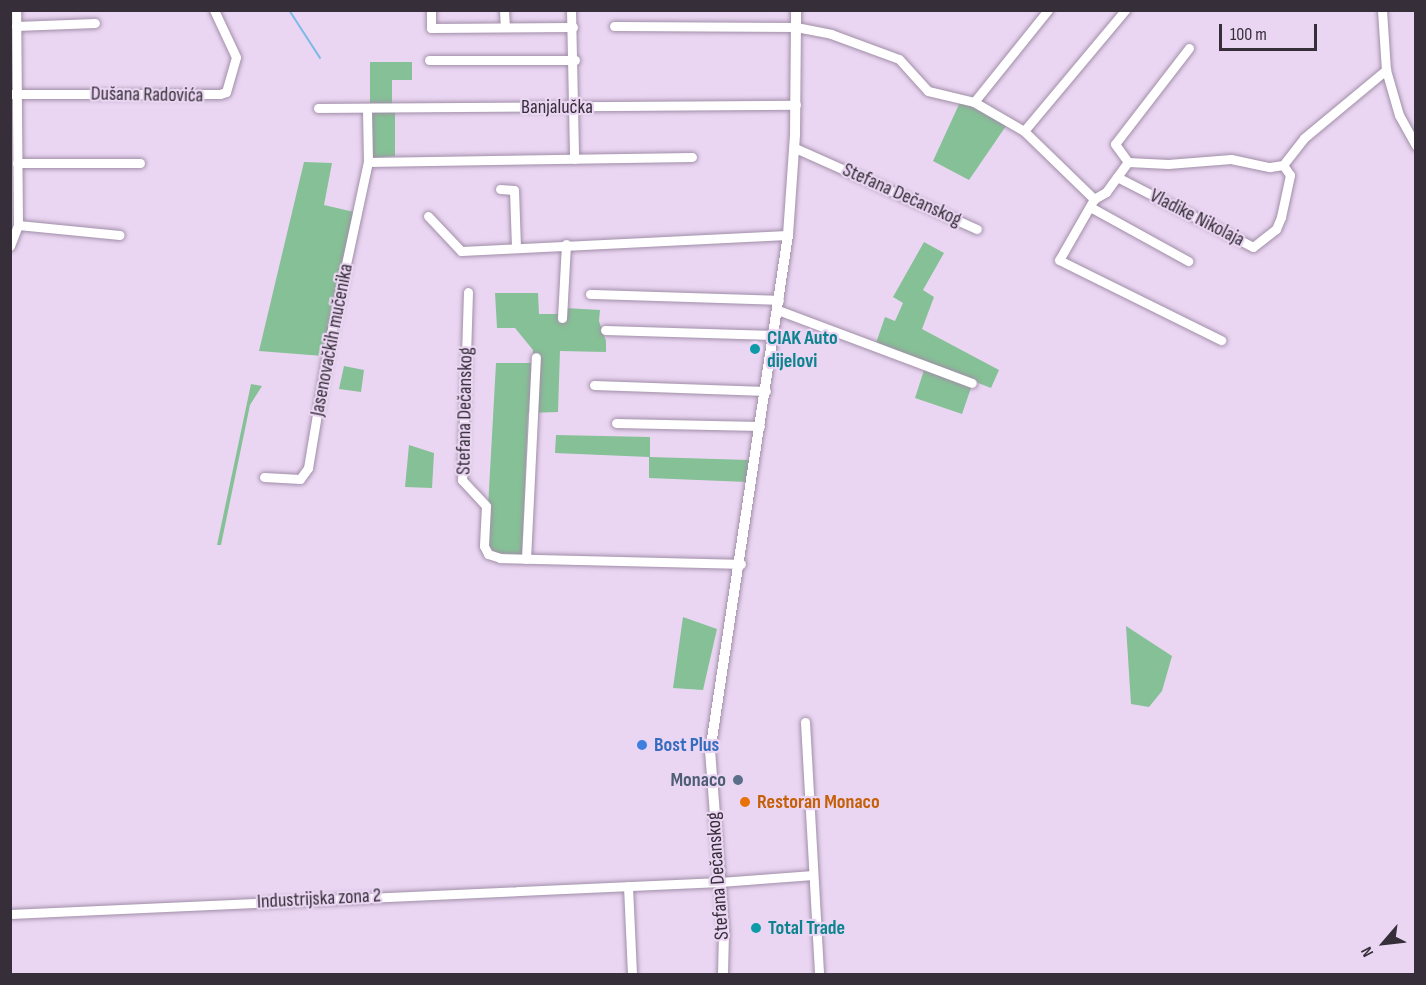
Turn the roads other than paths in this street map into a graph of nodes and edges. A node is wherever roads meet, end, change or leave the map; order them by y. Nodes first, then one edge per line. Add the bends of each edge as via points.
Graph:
1 (16, 10) edge
2 (214, 10) edge
3 (431, 10) edge
4 (504, 10) edge
5 (571, 10) edge
6 (796, 10) edge
7 (1048, 10) edge
8 (1125, 10) edge
9 (1382, 10) edge
10 (94, 23) dead end
11 (16, 26) junction
12 (614, 26) dead end
13 (505, 27) junction
14 (573, 27) junction
15 (796, 27) junction
16 (1189, 48) dead end
17 (429, 60) dead end
18 (575, 60) junction
19 (1386, 70) junction
20 (13, 94) edge
21 (974, 102) junction
22 (796, 105) junction
23 (575, 107) junction
24 (318, 108) dead end
25 (367, 108) junction
26 (1024, 131) junction
27 (1416, 146) edge
28 (795, 148) junction
29 (692, 157) dead end
30 (574, 159) junction
31 (368, 162) junction
32 (1128, 162) junction
33 (17, 163) junction
34 (140, 163) dead end
35 (1283, 165) junction
36 (1117, 177) junction
37 (500, 189) dead end
38 (14, 192) edge
39 (1093, 203) junction
40 (428, 216) dead end
41 (18, 225) junction
42 (977, 229) dead end
43 (120, 235) dead end
44 (788, 235) junction
45 (566, 244) junction
46 (10, 246) edge
47 (516, 247) junction
48 (1188, 261) dead end
49 (468, 292) dead end
50 (590, 294) dead end
51 (779, 305) junction
52 (562, 318) dead end
53 (605, 330) dead end
54 (774, 335) junction
55 (1221, 340) dead end
56 (536, 357) dead end
57 (972, 383) dead end
58 (594, 385) dead end
59 (766, 391) junction
60 (616, 423) dead end
61 (760, 426) junction
62 (264, 477) dead end
63 (526, 559) junction
64 (741, 564) junction
65 (805, 722) dead end
66 (813, 875) junction
67 (720, 882) junction
68 (628, 886) junction
69 (10, 914) edge
70 (632, 975) edge
71 (723, 975) edge
72 (819, 975) edge

1 - 11 street
2 - 20 street, Dušana Radovića via 236,57 226,92
3 - 13 street via 431,28
4 - 13 street
5 - 14 street
6 - 15 main road, Stefana Dečanskog
7 - 21 street
8 - 26 street
9 - 19 street
10 - 11 street
11 - 20 street
12 - 15 street, Vladike Nikolaja
13 - 14 street
14 - 18 street
15 - 21 street, Vladike Nikolaja via 831,34 899,59 928,91
15 - 22 main road, Stefana Dečanskog
16 - 32 street via 1115,144
17 - 18 street
18 - 23 street
19 - 27 street via 1399,115
19 - 35 street via 1313,131
20 - 33 street
21 - 26 street, Vladike Nikolaja
22 - 23 street, Banjalučka
22 - 28 main road, Stefana Dečanskog
23 - 25 street, Banjalučka
23 - 30 street
24 - 25 street, Banjalučka
25 - 31 street, Jasenovačkih mučenika
26 - 39 street, Vladike Nikolaja
28 - 42 street, Stefana Dečanskog
28 - 44 main road, Stefana Dečanskog
29 - 30 street
30 - 31 street
31 - 62 street, Jasenovačkih mučenika via 328,348 308,468 300,479
32 - 35 street, Vladike Nikolaja via 1168,164 1231,159 1270,167
32 - 36 street
33 - 34 street
33 - 38 street
35 - 36 street, Vladike Nikolaja via 1290,175 1281,217 1276,229 1254,247
36 - 39 street
37 - 47 street via 514,190
38 - 41 street
39 - 48 street, Vladike Nikolaja
39 - 55 street via 1059,260
40 - 47 street via 461,251
41 - 43 street
41 - 46 street
44 - 45 street
44 - 51 main road, Stefana Dečanskog
45 - 47 street
45 - 52 street
49 - 63 street, Stefana Dečanskog via 462,480 486,506 484,546 488,554
50 - 51 street
51 - 54 main road, Stefana Dečanskog
51 - 57 street
53 - 54 street
54 - 59 main road, Stefana Dečanskog
56 - 63 street
58 - 59 street
59 - 61 main road, Stefana Dečanskog
60 - 61 street
61 - 64 main road, Stefana Dečanskog
63 - 64 street
64 - 67 main road, Stefana Dečanskog via 715,704 711,752
65 - 66 street
66 - 67 street, Industrijska zona 2
66 - 72 street
67 - 68 street, Industrijska zona 2
67 - 71 main road, Stefana Dečanskog
68 - 69 street, Industrijska zona 2
68 - 70 street

